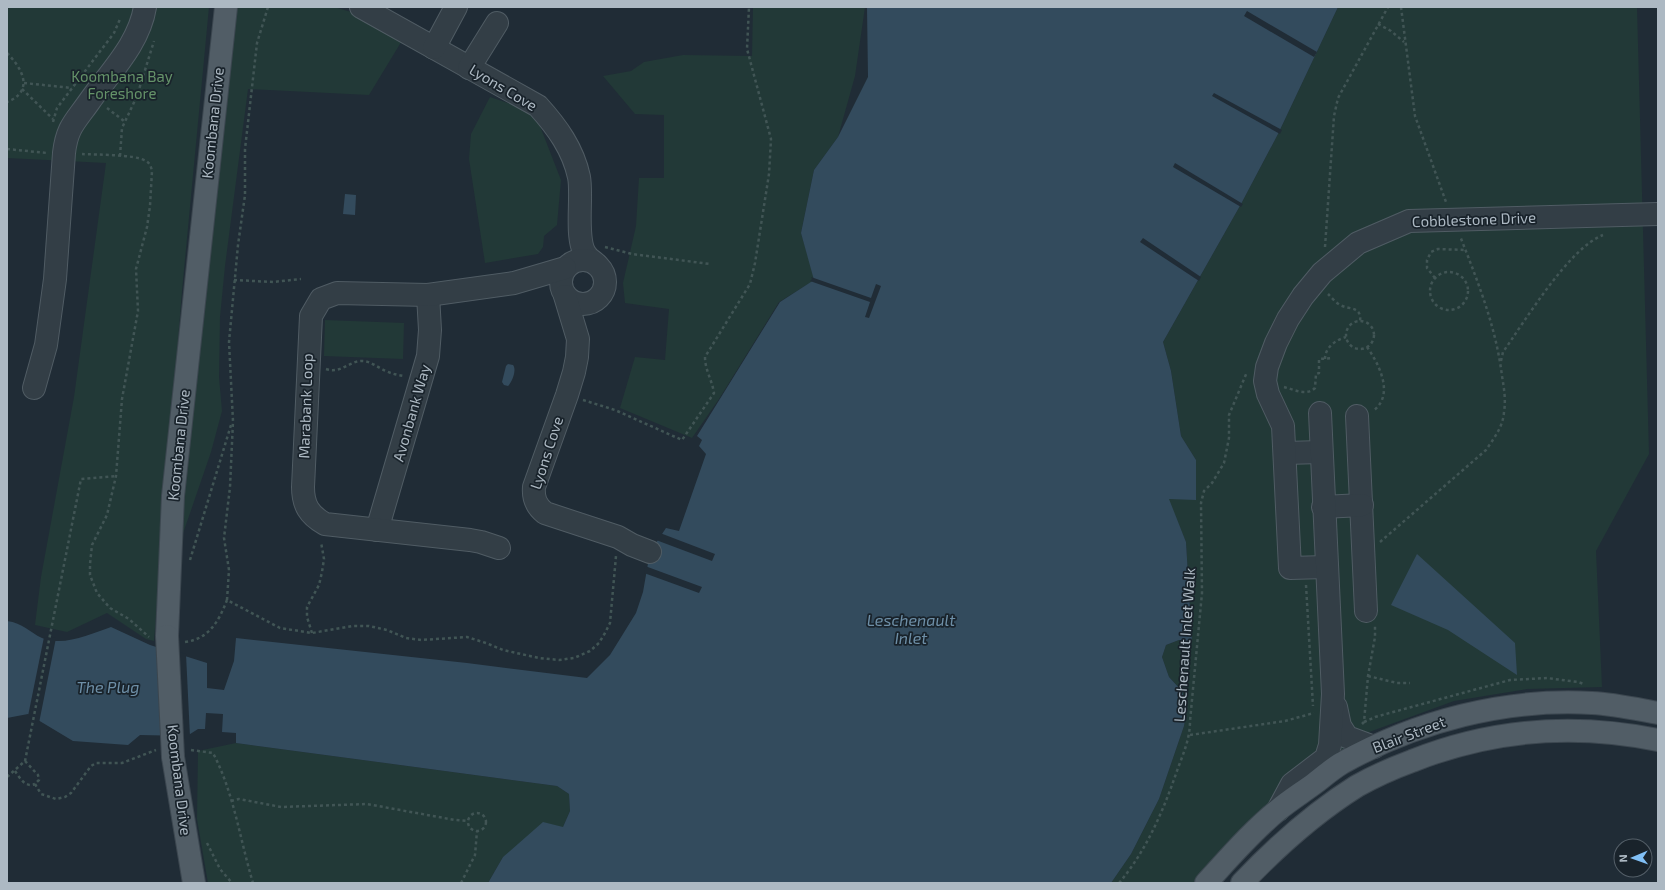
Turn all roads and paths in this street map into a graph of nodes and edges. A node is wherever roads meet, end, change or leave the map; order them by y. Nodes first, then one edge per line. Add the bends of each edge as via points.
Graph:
1 (145, 7) edge
2 (226, 7) edge
3 (268, 7) edge
4 (361, 7) edge
5 (456, 7) edge
6 (749, 7) edge
7 (1388, 7) edge
8 (1401, 7) edge
9 (497, 23) dead end
10 (1378, 24) junction
11 (155, 40) dead end
12 (1405, 42) junction
13 (434, 48) junction
14 (7, 53) edge
15 (469, 68) junction
16 (24, 83) junction
17 (72, 88) dead end
18 (22, 89) junction
19 (7, 102) edge
20 (53, 120) dead end
21 (7, 149) edge
22 (50, 153) dead end
23 (1658, 214) edge
24 (579, 220) junction
25 (1454, 220) junction
26 (1604, 234) dead end
27 (1324, 248) dead end
28 (1466, 250) junction
29 (599, 255) junction
30 (710, 264) dead end
31 (566, 267) junction
32 (1435, 278) junction
33 (301, 279) dead end
34 (234, 280) junction
35 (1315, 281) junction
36 (514, 283) junction
37 (428, 294) junction
38 (564, 294) junction
39 (594, 301) junction
40 (1360, 322) junction
41 (1346, 337) junction
42 (578, 339) junction
43 (1367, 347) junction
44 (1325, 358) junction
45 (1333, 358) dead end
46 (1500, 361) junction
47 (308, 363) junction
48 (1254, 374) junction
49 (422, 379) junction
50 (34, 388) dead end
51 (567, 395) junction
52 (1320, 413) dead end
53 (1357, 416) joint
54 (233, 421) junction
55 (1321, 452) junction
56 (1285, 453) junction
57 (116, 476) junction
58 (1362, 505) junction
59 (1323, 507) junction
60 (325, 524) junction
61 (377, 530) junction
62 (618, 537) junction
63 (1376, 546) dead end
64 (499, 548) dead end
65 (650, 552) dead end
66 (189, 561) dead end
67 (1326, 567) junction
68 (227, 600) junction
69 (1366, 611) dead end
70 (312, 633) junction
71 (166, 639) junction
72 (1368, 676) dead end
73 (1410, 683) dead end
74 (1333, 694) junction
75 (1658, 712) edge
76 (1314, 713) dead end
77 (1190, 734) junction
78 (1658, 740) edge
79 (1374, 747) junction
80 (173, 752) junction
81 (25, 761) junction
82 (14, 771) junction
83 (7, 777) edge
84 (35, 784) junction
85 (231, 801) junction
86 (1278, 810) junction
87 (468, 821) junction
88 (477, 831) junction
89 (1276, 848) junction
90 (194, 883) edge
91 (253, 883) edge
92 (461, 883) edge
93 (1119, 883) edge
94 (1206, 883) edge
95 (1242, 883) edge
96 (1253, 883) edge

1 - 50 street via 136,37 71,126 65,143 54,287 46,345
2 - 71 main road, Koombana Drive via 173,496
3 - 34 path via 258,44 246,148 245,195
4 - 13 street, Lyons Cove
5 - 13 street
6 - 51 path via 747,49 771,139 769,174 750,284 704,357 705,369 714,393 682,440 615,410
7 - 10 path
8 - 12 path
9 - 15 street
10 - 12 path
10 - 27 path via 1338,98 1334,116
11 - 57 path via 137,96 121,132 120,156 148,162 152,180 147,227 136,269 138,311 122,399
12 - 25 path via 1415,116
13 - 15 street, Lyons Cove
14 - 16 path via 21,70
15 - 24 street, Lyons Cove via 538,106 553,122 564,138 576,165 581,190
16 - 17 path
16 - 18 path
18 - 19 path via 18,96
18 - 20 path
21 - 22 path
23 - 25 street, Cobblestone Drive
24 - 29 street, Lyons Cove via 580,241 585,255
24 - 31 street, Lyons Cove via 571,239
25 - 28 path
25 - 35 street, Cobblestone Drive via 1409,221 1358,243 1322,272
26 - 46 path via 1575,256 1555,279 1503,352
28 - 32 path via 1438,249 1431,252 1427,268
28 - 46 path via 1486,302
29 - 30 path via 632,254
29 - 31 street via 590,261 578,260
29 - 39 street via 605,283 600,296
31 - 36 street, Marabank Loop
31 - 38 street via 560,278
32 - 32 path via 1431,294 1437,305 1448,310 1460,307 1468,292 1468,286 1461,276 1448,272
33 - 34 path via 273,282
34 - 54 path via 229,342
35 - 40 path via 1340,305 1357,310 1360,313
35 - 48 street, Cobblestone Drive via 1303,296 1276,343 1267,367
36 - 37 street, Marabank Loop
36 - 38 street, Marabank Loop via 551,288
37 - 47 street, Marabank Loop via 346,292 321,299 311,316
37 - 49 street, Avonbank Way via 430,344
38 - 39 street via 569,300 582,305
38 - 42 street, Lyons Cove
39 - 42 street, Lyons Cove
40 - 41 path via 1350,326
40 - 43 path via 1373,329 1374,338
41 - 43 path via 1352,346 1360,349
41 - 44 path via 1329,347
42 - 51 street, Lyons Cove via 574,372
43 - 53 path via 1382,376 1384,387 1375,410
44 - 45 path
44 - 48 path via 1320,359 1315,388 1311,392 1304,392
46 - 63 path via 1505,406 1498,434 1486,450
47 - 49 path via 338,370 362,361 396,375
47 - 60 street, Marabank Loop via 303,494 309,513
48 - 56 street, Cobblestone Drive via 1268,394 1283,426
48 - 77 path, Leschenault Inlet Walk via 1229,415 1229,438 1224,463 1204,492 1201,503 1202,593
49 - 61 street, Avonbank Way
51 - 62 street, Lyons Cove via 536,479 535,500 545,513
52 - 55 street
53 - 58 street
54 - 66 path
54 - 68 path via 230,487 224,538 229,570
55 - 56 street
55 - 59 street
56 - 67 street, Cobblestone Drive via 1290,568
57 - 71 path via 107,515 92,545 90,575 97,593 110,608 129,619 144,634
57 - 81 path via 81,479
58 - 59 street
58 - 69 street
59 - 67 street
60 - 61 street, Marabank Loop
60 - 70 path via 321,539 324,559 322,572 319,585 307,607
61 - 64 street, Marabank Loop via 470,540
62 - 65 street, Lyons Cove
62 - 70 path via 610,623 599,642 590,651 574,658 539,658 503,650 466,637 435,640 406,638 369,626
67 - 74 street
68 - 70 path via 280,628
68 - 71 path via 221,616 210,631 196,641
71 - 80 main road, Koombana Drive, bridge
72 - 73 path via 1397,683
74 - 79 street via 1340,726 1347,737
74 - 86 street via 1330,745 1326,758 1292,784
75 - 79 main road, Blair Street via 1591,703 1528,704 1432,724
76 - 77 path via 1285,721
77 - 93 path, Leschenault Inlet Walk via 1167,800 1134,865
78 - 89 main road, Blair Street via 1597,731 1550,730 1483,738 1440,750 1384,771 1358,786 1294,831
79 - 86 main road, Blair Street via 1340,764
80 - 84 path via 122,763 96,763 65,797 56,799 40,794
80 - 85 path via 213,753 229,789
80 - 90 main road, Koombana Drive
81 - 82 path
81 - 84 path via 38,775
82 - 83 path
82 - 84 path via 25,784
85 - 87 path via 239,799 281,807 367,804
85 - 91 path
86 - 94 main road, Blair Street
87 - 88 path
87 - 88 path via 470,816 476,813 484,816 485,825
88 - 92 path via 475,855
89 - 95 main road, Blair Street
89 - 96 street

